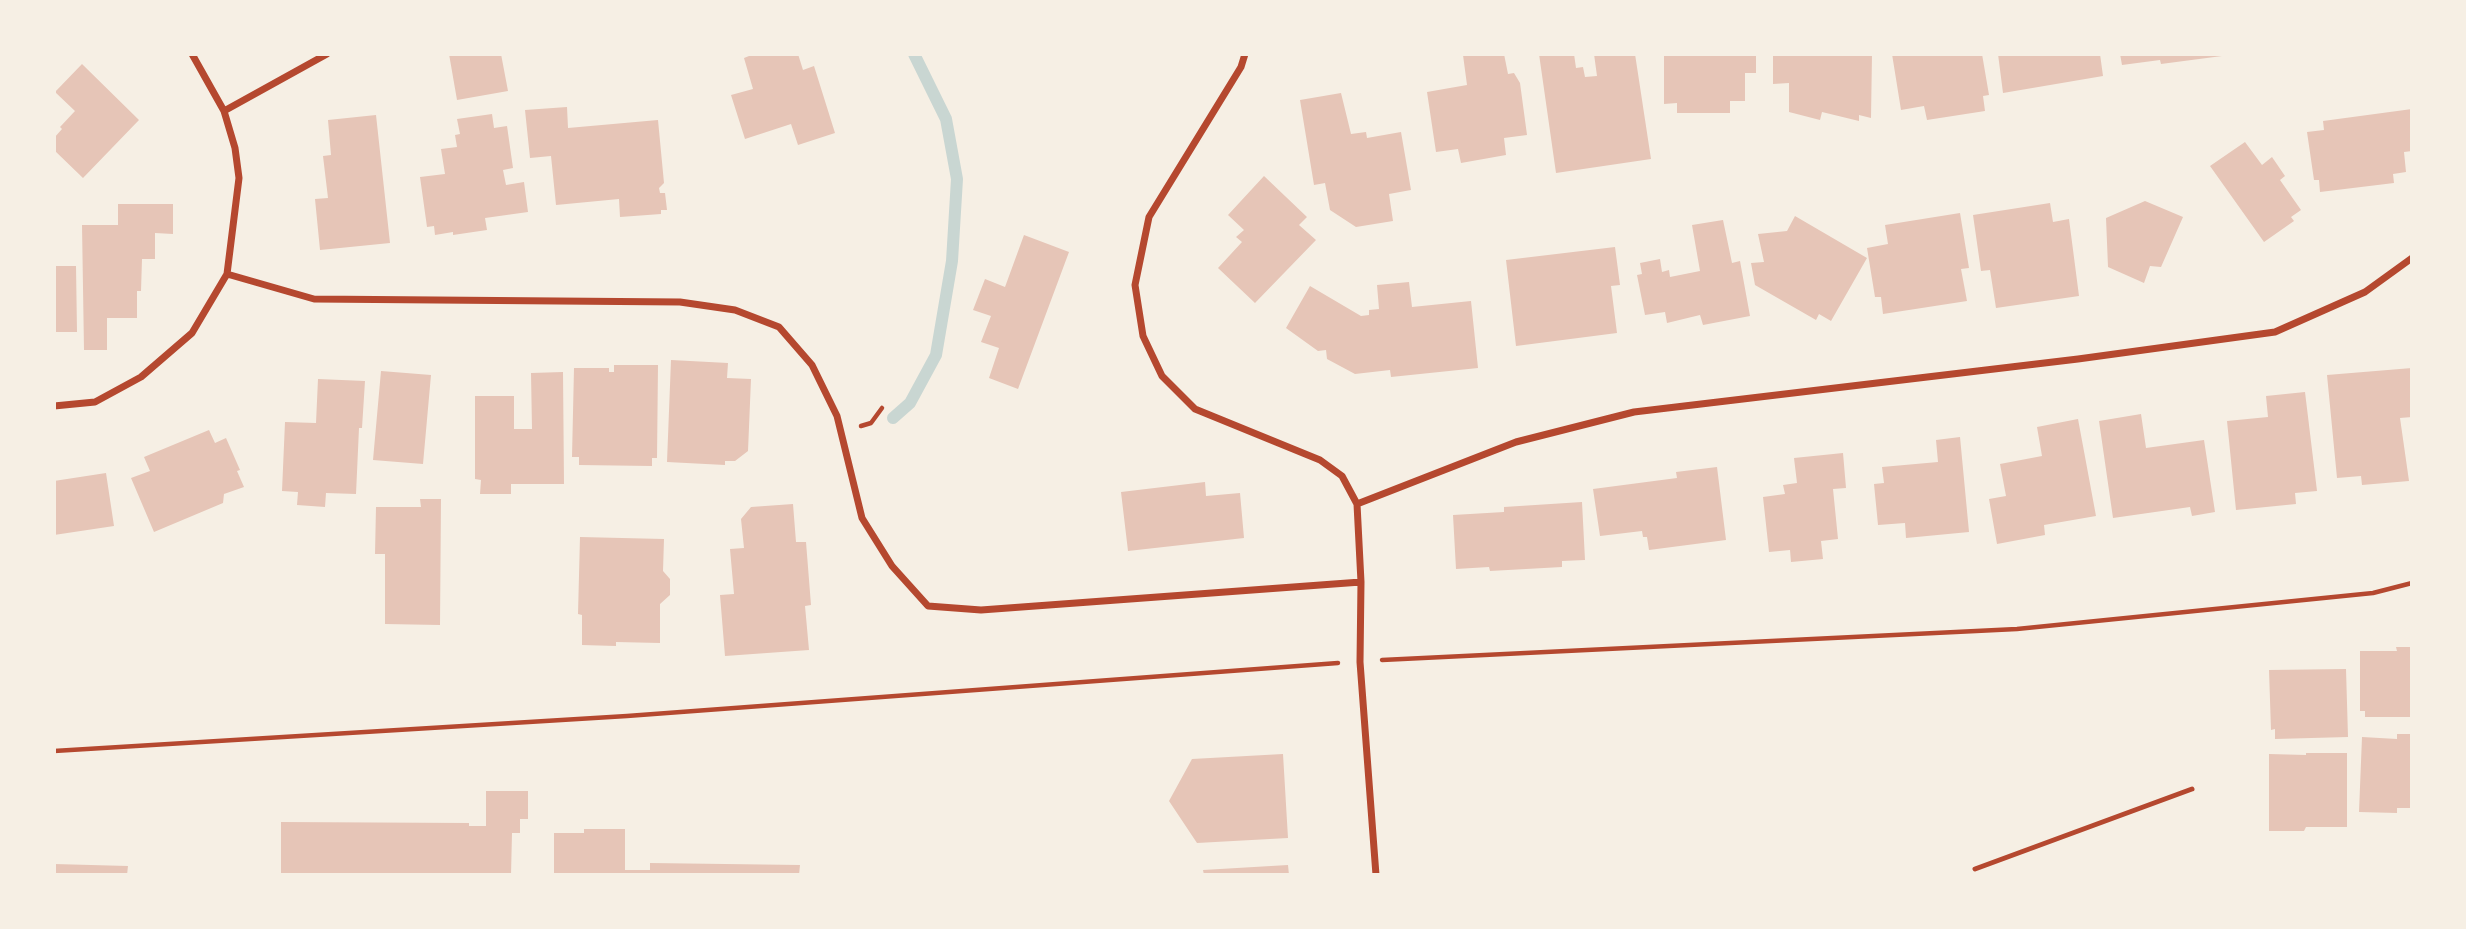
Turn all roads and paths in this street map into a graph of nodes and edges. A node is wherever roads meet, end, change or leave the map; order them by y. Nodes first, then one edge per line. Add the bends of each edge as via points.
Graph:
1 (192, 54) edge
2 (327, 54) edge
3 (1245, 54) edge
4 (224, 111) junction
5 (2412, 258) edge
6 (227, 274) junction
7 (54, 406) edge
8 (1357, 504) junction
9 (1361, 582) junction
10 (2412, 583) edge
11 (1390, 660) dead end
12 (1329, 663) dead end
13 (54, 751) edge
14 (2193, 789) dead end
15 (1975, 869) dead end
16 (1376, 875) edge

1 - 4 street
2 - 4 street
3 - 8 street via 1149,217 1135,285 1143,336 1162,376 1195,409 1320,460 1342,476
4 - 6 street via 239,178
5 - 8 street via 2365,292 2275,332 1634,412 1516,442
6 - 7 street via 192,333 141,377 95,402
6 - 9 street via 314,299 680,302 735,310 779,327 812,365 836,416 862,518 892,566 928,606 981,610
8 - 9 street
9 - 16 street via 1360,662
10 - 11 path via 2373,593 2017,629
12 - 13 path via 627,716
14 - 15 lane

